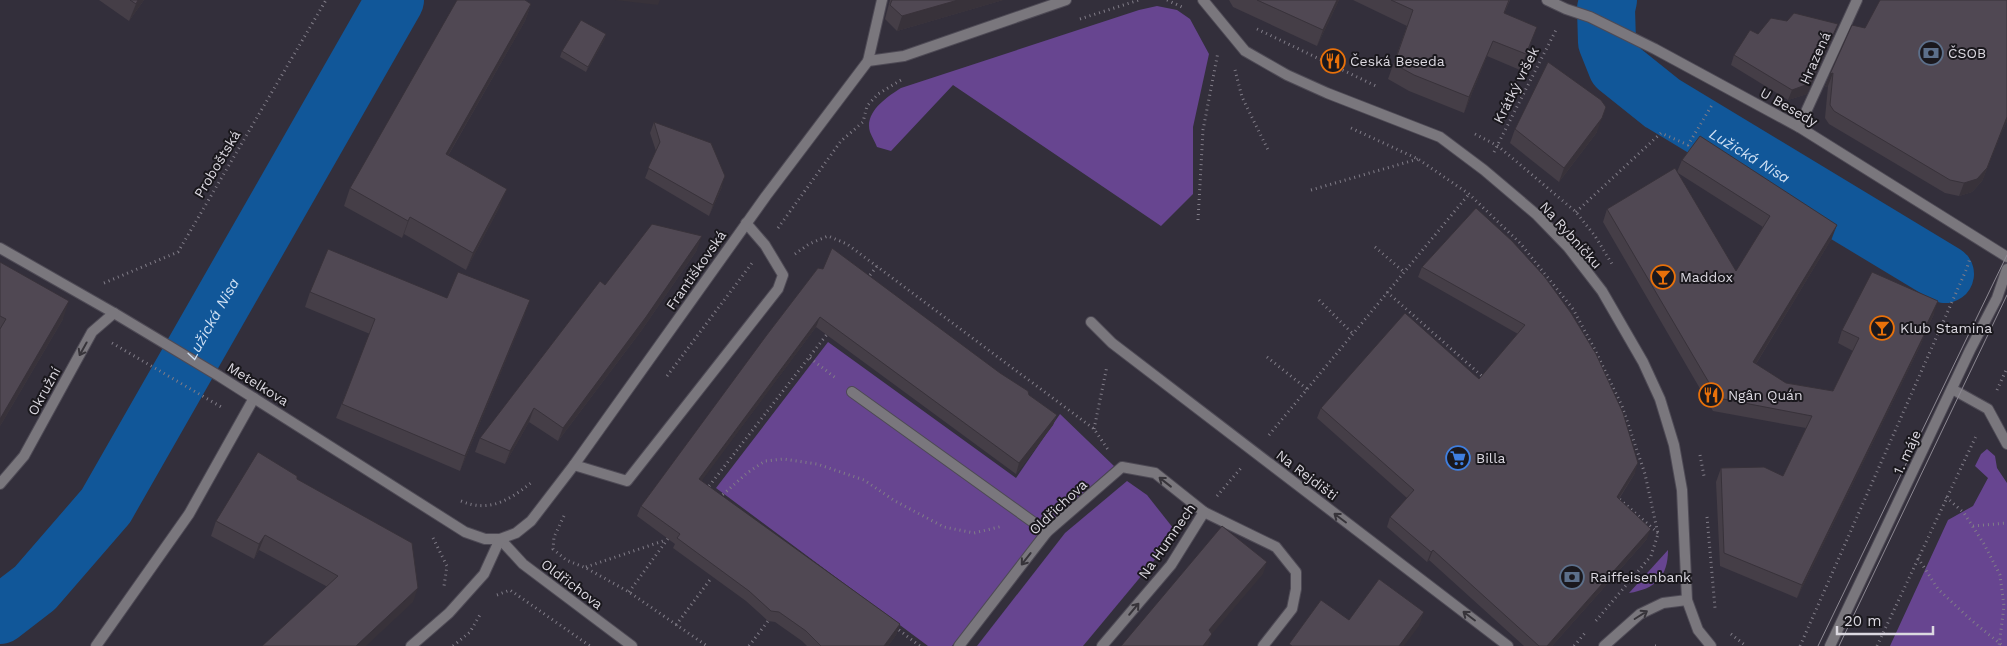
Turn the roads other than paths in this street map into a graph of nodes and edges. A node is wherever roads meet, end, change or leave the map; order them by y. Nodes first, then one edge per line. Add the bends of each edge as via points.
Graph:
1 (882, 0) edge
2 (1066, 0) edge
3 (1203, 0) edge
4 (1547, 0) edge
5 (1857, 0) edge
6 (868, 61) junction
7 (1799, 127) junction
8 (746, 223) junction
9 (0, 248) edge
10 (2007, 257) edge
11 (2007, 269) edge
12 (114, 313) junction
13 (1091, 322) dead end
14 (1952, 389) junction
15 (852, 392) road end
16 (254, 398) junction
17 (2007, 444) edge
18 (574, 465) junction
19 (0, 484) edge
20 (1204, 512) junction
21 (1047, 532) junction
22 (500, 539) junction
23 (1687, 600) junction
24 (96, 646) edge
25 (411, 646) edge
26 (632, 646) edge
27 (959, 646) edge
28 (1102, 646) edge
29 (1262, 646) edge
30 (1508, 646) edge
31 (1604, 646) edge
32 (1711, 646) edge
33 (1830, 646) edge

1 - 6 street
2 - 6 street via 904,56
3 - 23 street, Na Rybníčku via 1245,50 1287,75 1440,137 1537,215 1568,247 1602,291 1643,362 1660,399 1674,446 1682,490
4 - 7 street, U Besedy via 1655,49
5 - 7 street, Hrazená
6 - 8 street, Františkovská
7 - 10 street, U Besedy
8 - 18 street, Františkovská
8 - 18 street via 784,275 778,289 627,480
9 - 12 street, Metelkova
11 - 14 street, 1. máje via 1997,298
12 - 16 street, Metelkova
12 -> 19 street, Okružní via 92,332 24,456
30 -> 13 street, Na Rejdišti via 1112,344
14 - 17 street via 1988,410
14 - 33 street, 1. máje
15 - 21 street
16 - 22 street, Metelkova via 465,532 486,539
16 - 24 street via 189,514
18 - 22 street, Františkovská via 531,521 516,533
20 -> 21 street, Oldřichova via 1155,474 1122,468
28 -> 20 street, Na Humnech via 1170,564
20 - 29 street via 1276,547 1296,572 1292,609
21 -> 27 street, Oldřichova
22 - 25 street via 484,574
22 - 26 street, Oldřichova via 523,564
31 -> 23 street via 1640,614 1663,603
23 - 32 street, Na Rybníčku via 1698,630

